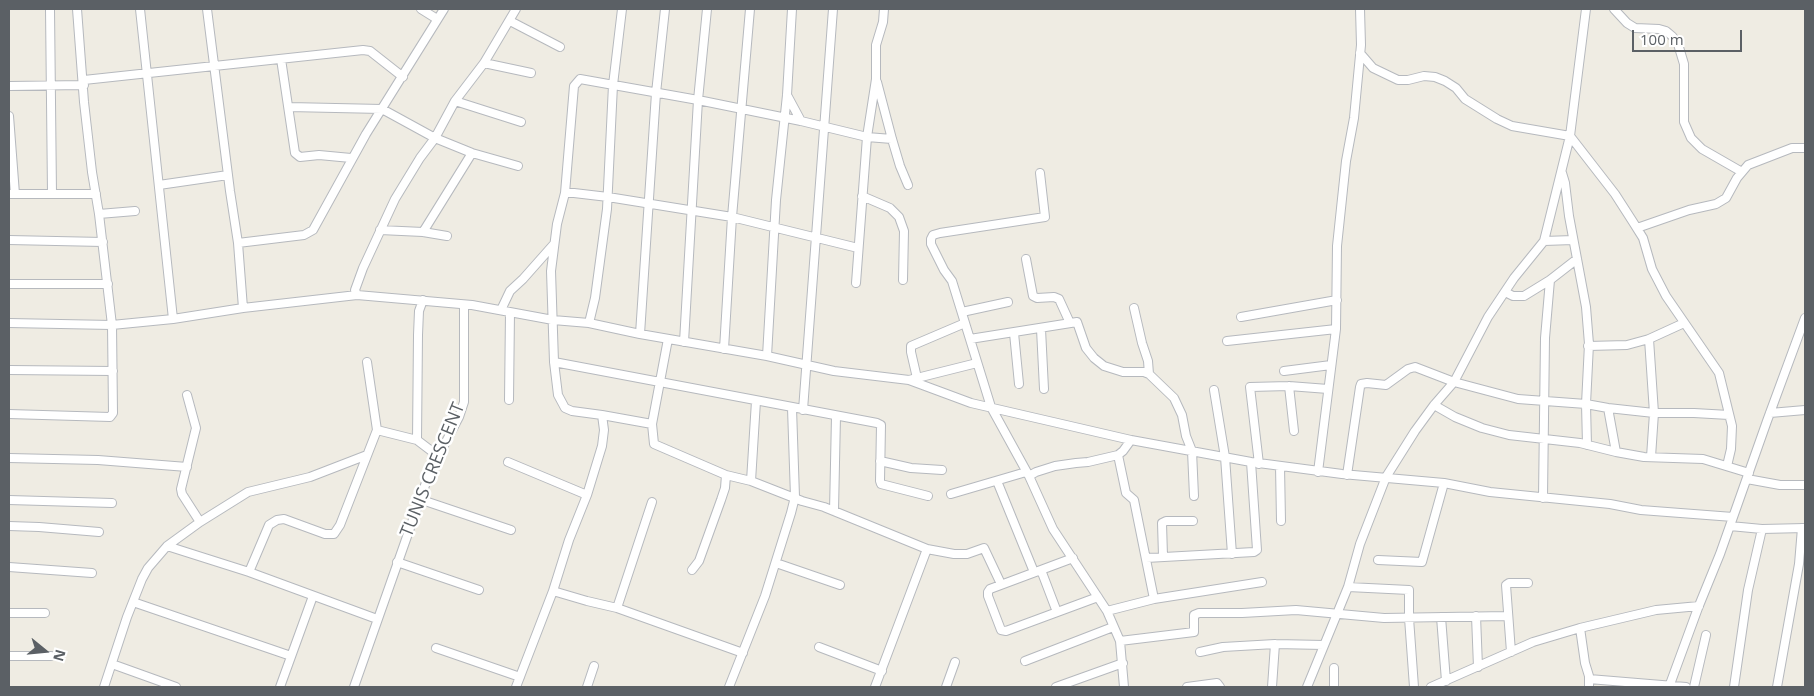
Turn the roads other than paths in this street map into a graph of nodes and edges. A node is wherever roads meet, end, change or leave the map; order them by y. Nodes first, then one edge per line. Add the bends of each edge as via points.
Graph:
1 (50, 9) edge
2 (77, 9) edge
3 (140, 9) edge
4 (207, 9) edge
5 (421, 9) edge
6 (444, 9) edge
7 (516, 9) edge
8 (622, 9) edge
9 (665, 9) edge
10 (707, 9) edge
11 (750, 9) edge
12 (792, 9) edge
13 (833, 9) edge
14 (884, 9) edge
15 (1360, 9) edge
16 (1586, 9) edge
17 (1614, 9) edge
18 (437, 19) junction
19 (510, 21) junction
20 (560, 46) dead end
21 (1360, 53) junction
22 (281, 59) junction
23 (484, 62) junction
24 (214, 66) junction
25 (146, 74) junction
26 (531, 74) dead end
27 (403, 77) junction
28 (876, 79) junction
29 (84, 82) junction
30 (613, 85) junction
31 (9, 86) edge
32 (51, 86) junction
33 (656, 93) junction
34 (787, 95) junction
35 (698, 100) junction
36 (455, 101) junction
37 (289, 107) junction
38 (382, 109) junction
39 (742, 109) junction
40 (9, 116) edge
41 (785, 118) junction
42 (801, 121) junction
43 (521, 122) dead end
44 (824, 127) junction
45 (1570, 136) junction
46 (867, 137) junction
47 (435, 138) junction
48 (892, 139) junction
49 (1805, 148) edge
50 (472, 153) junction
51 (351, 158) junction
52 (518, 166) dead end
53 (1742, 172) junction
54 (1040, 173) dead end
55 (1562, 174) junction
56 (228, 175) junction
57 (158, 185) junction
58 (908, 185) dead end
59 (565, 193) junction
60 (12, 194) edge
61 (52, 194) junction
62 (96, 194) junction
63 (862, 196) junction
64 (608, 197) junction
65 (649, 203) junction
66 (691, 210) junction
67 (135, 211) dead end
68 (99, 214) junction
69 (732, 217) junction
70 (774, 228) junction
71 (1637, 228) junction
72 (380, 230) junction
73 (423, 232) junction
74 (448, 236) dead end
75 (816, 237) junction
76 (9, 240) edge
77 (1573, 240) junction
78 (1544, 241) junction
79 (102, 242) junction
80 (238, 243) junction
81 (554, 244) junction
82 (858, 248) junction
83 (1026, 259) dead end
84 (1577, 259) junction
85 (903, 280) dead end
86 (1550, 280) junction
87 (856, 283) dead end
88 (9, 284) edge
89 (108, 284) junction
90 (1505, 292) junction
91 (357, 295) junction
92 (421, 300) junction
93 (1336, 300) junction
94 (1008, 302) dead end
95 (464, 305) junction
96 (243, 308) junction
97 (1134, 308) dead end
98 (500, 310) junction
99 (510, 312) junction
100 (962, 312) junction
101 (1241, 317) dead end
102 (1805, 318) edge
103 (173, 319) junction
104 (553, 320) junction
105 (9, 323) edge
106 (589, 323) junction
107 (965, 323) junction
108 (1070, 323) junction
109 (1684, 323) junction
110 (112, 325) junction
111 (1042, 329) junction
112 (1336, 329) junction
113 (1014, 333) junction
114 (640, 334) junction
115 (668, 339) junction
116 (1649, 339) junction
117 (970, 340) junction
118 (1227, 341) dead end
119 (684, 342) junction
120 (1588, 346) junction
121 (724, 349) junction
122 (767, 356) junction
123 (367, 362) dead end
124 (554, 362) junction
125 (978, 363) junction
126 (806, 365) junction
127 (1332, 365) junction
128 (9, 370) edge
129 (113, 371) junction
130 (1284, 371) dead end
131 (1149, 374) junction
132 (913, 379) junction
133 (1454, 382) junction
134 (661, 383) junction
135 (1019, 384) dead end
136 (1289, 386) junction
137 (1328, 389) junction
138 (1044, 390) dead end
139 (1214, 390) dead end
140 (187, 395) dead end
141 (509, 400) dead end
142 (756, 401) junction
143 (1544, 402) junction
144 (1586, 404) junction
145 (1434, 405) junction
146 (991, 407) junction
147 (792, 408) junction
148 (1608, 408) junction
149 (803, 410) junction
150 (1805, 410) edge
151 (1654, 413) junction
152 (1770, 413) junction
153 (9, 414) edge
154 (602, 415) junction
155 (1729, 415) junction
156 (836, 416) junction
157 (652, 424) junction
158 (377, 430) junction
159 (1294, 431) dead end
160 (1543, 439) junction
161 (417, 440) junction
162 (1131, 440) junction
163 (1587, 445) junction
164 (1192, 451) junction
165 (1616, 452) junction
166 (1118, 455) junction
167 (367, 456) junction
168 (438, 456) junction
169 (1225, 457) junction
170 (1651, 457) junction
171 (9, 458) edge
172 (880, 461) junction
173 (508, 462) dead end
174 (1255, 463) junction
175 (1280, 466) junction
176 (1727, 466) junction
177 (187, 467) junction
178 (942, 470) dead end
179 (1318, 472) junction
180 (1028, 474) junction
181 (726, 475) junction
182 (1347, 475) junction
183 (1748, 476) junction
184 (1386, 477) junction
185 (751, 481) junction
186 (997, 481) junction
187 (1444, 484) junction
188 (1805, 485) edge
189 (587, 494) junction
190 (951, 494) dead end
191 (928, 496) dead end
192 (1194, 496) dead end
193 (795, 497) junction
194 (1543, 498) junction
195 (419, 499) junction
196 (9, 500) edge
197 (652, 502) dead end
198 (112, 504) dead end
199 (834, 511) junction
200 (1733, 517) junction
201 (1193, 521) dead end
202 (1281, 521) dead end
203 (200, 522) junction
204 (9, 526) edge
205 (1730, 526) junction
206 (1804, 528) edge
207 (1762, 529) junction
208 (511, 530) dead end
209 (99, 532) dead end
210 (167, 546) junction
211 (927, 549) junction
212 (1232, 554) junction
213 (1163, 556) junction
214 (1073, 558) junction
215 (1146, 558) junction
216 (1378, 560) dead end
217 (397, 562) junction
218 (776, 563) junction
219 (9, 567) edge
220 (692, 570) dead end
221 (1037, 571) junction
222 (250, 572) junction
223 (92, 573) dead end
224 (1262, 582) dead end
225 (1528, 583) dead end
226 (1001, 584) junction
227 (840, 585) dead end
228 (1348, 587) junction
229 (479, 590) dead end
230 (553, 590) junction
231 (313, 596) junction
232 (1098, 597) junction
233 (1154, 599) junction
234 (133, 602) junction
235 (1698, 606) junction
236 (617, 608) junction
237 (1107, 611) junction
238 (1057, 612) junction
239 (9, 613) edge
240 (45, 613) dead end
241 (1338, 613) junction
242 (1476, 616) junction
243 (1507, 616) junction
244 (1441, 617) junction
245 (1409, 618) junction
246 (377, 619) junction
247 (1113, 627) junction
248 (1580, 628) junction
249 (1706, 635) dead end
250 (1120, 641) junction
251 (1274, 644) junction
252 (1324, 646) junction
253 (819, 647) dead end
254 (436, 648) dead end
255 (1200, 652) dead end
256 (1511, 652) junction
257 (743, 653) junction
258 (9, 656) edge
259 (51, 656) dead end
260 (291, 656) junction
261 (1025, 661) dead end
262 (955, 662) dead end
263 (112, 664) junction
264 (1123, 664) junction
265 (594, 666) dead end
266 (1478, 667) junction
267 (1334, 668) dead end
268 (882, 671) junction
269 (520, 677) junction
270 (1446, 681) junction
271 (1589, 683) edge
272 (1669, 686) edge
273 (104, 687) edge
274 (176, 687) edge
275 (280, 687) edge
276 (354, 687) edge
277 (516, 687) edge
278 (587, 687) edge
279 (729, 687) edge
280 (875, 687) edge
281 (946, 687) edge
282 (1056, 687) edge
283 (1124, 687) edge
284 (1187, 687) edge
285 (1220, 687) edge
286 (1272, 687) edge
287 (1307, 687) edge
288 (1334, 687) edge
289 (1414, 687) edge
290 (1432, 687) edge
291 (1686, 687) edge
292 (1694, 687) edge
293 (1734, 687) edge
294 (1777, 687) edge

1 - 32 street
2 - 29 street
3 - 25 street
4 - 24 street
5 - 18 street
6 - 18 street
7 - 19 street
8 - 30 street
9 - 33 street
10 - 35 street
11 - 39 street
12 - 34 street
13 - 44 street
14 - 28 street via 876,45
15 - 21 street
16 - 45 street
17 - 53 street via 1635,28 1659,29 1672,36 1684,64 1684,122 1691,138
18 - 27 street
19 - 20 street
19 - 23 street
21 - 45 street via 1374,68 1398,80 1435,77 1512,126
21 - 93 street via 1338,229
22 - 24 street
22 - 27 street via 370,51
22 - 37 street
23 - 26 street
23 - 36 street
24 - 25 street
24 - 56 street
25 - 29 street
25 - 57 street
27 - 38 street
28 - 46 street
28 - 48 street
29 - 32 street
29 - 62 street
30 - 33 street
30 - 59 street via 580,79 574,86
30 - 64 street
31 - 32 street
32 - 61 street
33 - 35 street
33 - 65 street
34 - 41 street
34 - 42 street
35 - 39 street
35 - 66 street
36 - 43 street
36 - 47 street
37 - 38 street
37 - 51 street via 295,154 300,157
38 - 47 street
38 - 51 street
39 - 41 street
39 - 69 street
40 - 60 street
41 - 42 street
41 - 70 street
42 - 44 street
44 - 46 street
44 - 75 street
45 - 55 street
45 - 71 street
46 - 48 street
46 - 63 street
47 - 50 street
47 - 72 street via 395,199
48 - 58 street
49 - 53 street via 1776,153 1748,165
50 - 52 street
50 - 73 street
51 - 80 street via 313,230 304,235
53 - 71 street via 1726,198 1716,204
54 - 100 street via 1045,217 933,235 931,244 952,281
55 - 77 street
55 - 78 street
56 - 57 street
56 - 80 street
57 - 103 street
59 - 64 street
59 - 81 street
60 - 61 street
61 - 62 street
62 - 68 street
63 - 82 street
63 - 85 street via 890,208 899,218 904,231
64 - 65 street
64 - 106 street
65 - 66 street
65 - 114 street
66 - 69 street
66 - 119 street
67 - 68 street
68 - 79 street
69 - 70 street
69 - 121 street
70 - 75 street
70 - 122 street
71 - 109 street via 1652,269
72 - 73 street
72 - 91 street via 362,268 355,290
73 - 74 street
75 - 82 street
75 - 126 street
76 - 79 street
77 - 78 street
77 - 84 street
78 - 90 street
79 - 89 street
80 - 96 street
81 - 98 street via 510,291
81 - 104 street via 551,270
82 - 87 street
83 - 108 street via 1033,296 1059,299
84 - 86 street
84 - 120 street via 1586,307
86 - 90 street via 1524,296
86 - 143 street
88 - 89 street
89 - 110 street
90 - 133 street
91 - 92 street
91 - 96 street
92 - 95 street
92 - 161 street
93 - 101 street
93 - 112 street
94 - 100 street
95 - 98 street
95 - 168 street, TUNIS CRESCENT via 464,402
96 - 103 street
97 - 131 street
98 - 99 street
99 - 104 street
99 - 141 street
100 - 107 street
102 - 152 street
103 - 110 street
104 - 106 street
104 - 124 street
105 - 110 street
106 - 114 street
107 - 117 street
107 - 132 street via 911,346
108 - 111 street
108 - 131 street via 1077,322 1086,348 1104,366
109 - 116 street
109 - 155 street via 1719,373
110 - 129 street
111 - 113 street
111 - 138 street
112 - 118 street
112 - 127 street
113 - 117 street
113 - 135 street
114 - 115 street
115 - 119 street
115 - 134 street
116 - 120 street via 1627,345
116 - 151 street
117 - 125 street
119 - 121 street
120 - 144 street
121 - 122 street
122 - 126 street
123 - 158 street
124 - 134 street
124 - 154 street via 558,395 565,408
125 - 132 street
125 - 146 street
126 - 132 street
126 - 149 street
127 - 130 street
127 - 137 street
128 - 129 street
129 - 153 street via 114,409 110,417
131 - 164 street via 1174,398
132 - 146 street via 971,403
133 - 143 street via 1518,399
133 - 145 street
133 - 182 street via 1415,367 1408,368 1386,385 1361,384
134 - 142 street
134 - 157 street
136 - 137 street
136 - 159 street
136 - 174 street via 1250,387
137 - 179 street
139 - 169 street
140 - 177 street via 196,428
142 - 147 street
142 - 185 street
143 - 144 street
143 - 160 street
144 - 148 street
144 - 163 street
145 - 160 street via 1482,428
145 - 184 street
146 - 162 street
146 - 180 street
147 - 149 street
147 - 193 street
148 - 151 street
148 - 165 street
149 - 156 street
150 - 152 street
151 - 155 street
151 - 170 street
152 - 183 street
154 - 157 street
154 - 189 street via 602,446
155 - 176 street via 1732,426
156 - 172 street via 881,425
156 - 199 street
157 - 181 street via 654,444
158 - 161 street
158 - 167 street
160 - 163 street
160 - 194 street
161 - 168 street
162 - 164 street
162 - 166 street
163 - 165 street
164 - 169 street
164 - 192 street
165 - 170 street
166 - 180 street
166 - 215 street via 1126,493 1134,500
167 - 203 street via 310,477 248,492
167 - 222 street via 334,534 325,534 284,519 277,520 269,525
168 - 195 street, TUNIS CRESCENT
169 - 174 street
169 - 212 street
170 - 176 street via 1703,459
171 - 177 street
172 - 178 street
172 - 191 street via 882,484
173 - 189 street
174 - 175 street
174 - 212 street via 1257,550
175 - 179 street
175 - 202 street
176 - 183 street
177 - 203 street via 182,494
179 - 182 street
180 - 186 street
180 - 214 street via 1053,529
181 - 185 street
181 - 220 street via 721,500 699,561
182 - 184 street
183 - 188 street via 1780,485
183 - 200 street
184 - 187 street
184 - 228 street via 1360,544
185 - 193 street
186 - 190 street
186 - 221 street
187 - 194 street
187 - 216 street via 1422,562
189 - 230 street
193 - 199 street
193 - 218 street
194 - 200 street
195 - 208 street
195 - 217 street, TUNIS CRESCENT
196 - 198 street
197 - 236 street
199 - 211 street
200 - 205 street
201 - 213 street via 1162,522
203 - 210 street
204 - 209 street
205 - 207 street
205 - 235 street
206 - 207 street
206 - 294 street
207 - 293 street via 1748,590
210 - 222 street
210 - 234 street via 148,568
211 - 226 street via 967,554 984,548
211 - 268 street
212 - 213 street
213 - 215 street
214 - 221 street
214 - 232 street
215 - 233 street
217 - 229 street
217 - 246 street, TUNIS CRESCENT
218 - 227 street
218 - 257 street
219 - 223 street
221 - 226 street
221 - 238 street
222 - 231 street
224 - 233 street
225 - 243 street via 1506,585
226 - 238 street via 988,592 1001,630
228 - 241 street
228 - 245 street via 1409,590
230 - 236 street
230 - 269 street
231 - 246 street
231 - 260 street
232 - 237 street
232 - 238 street
233 - 237 street
234 - 260 street
234 - 263 street
235 - 248 street via 1656,610
235 - 272 street
236 - 257 street
237 - 247 street
239 - 240 street
241 - 245 street
241 - 250 street via 1296,610 1194,614 1194,632
241 - 252 street
242 - 243 street
242 - 244 street
242 - 266 street
243 - 256 street
244 - 245 street
244 - 270 street
245 - 289 street
246 - 276 street, TUNIS CRESCENT
247 - 250 street
247 - 261 street
248 - 256 street
248 - 271 street
249 - 292 street
250 - 264 street
251 - 252 street
251 - 255 street via 1223,646
251 - 286 street
252 - 287 street
253 - 268 street
254 - 269 street
256 - 266 street
257 - 279 street
258 - 259 street
260 - 275 street
262 - 281 street
263 - 273 street
263 - 274 street
264 - 282 street
264 - 283 street
265 - 278 street
266 - 270 street
267 - 288 street
268 - 280 street
269 - 277 street
270 - 290 street
271 - 272 street
272 - 291 street
284 - 285 street via 1218,683

